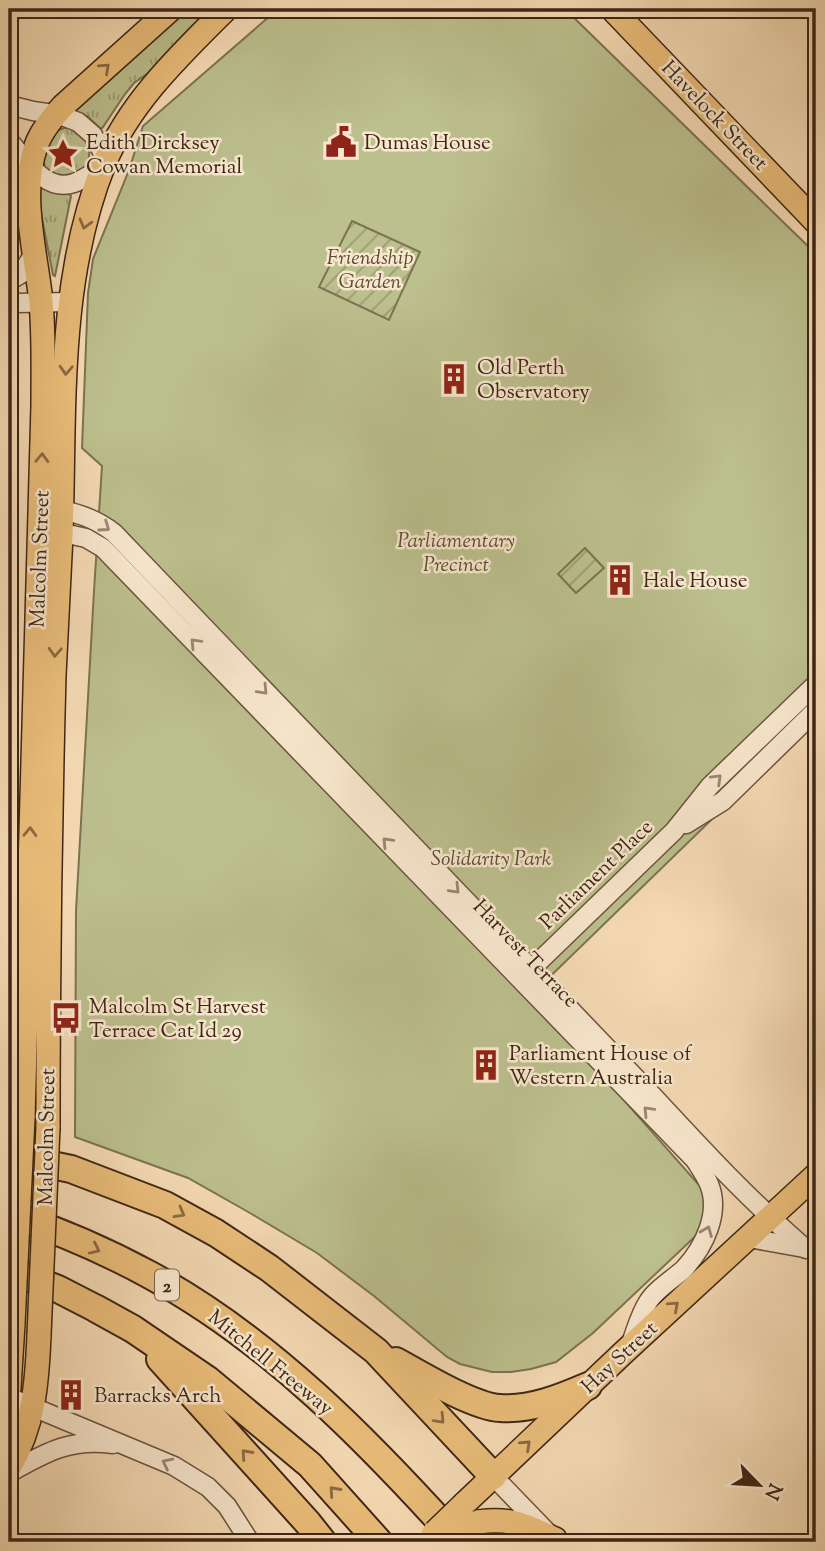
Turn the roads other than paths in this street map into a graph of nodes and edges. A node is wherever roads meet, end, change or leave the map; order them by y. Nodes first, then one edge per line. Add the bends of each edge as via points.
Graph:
1 (171, 9) edge
2 (226, 9) edge
3 (612, 9) edge
4 (9, 104) edge
5 (55, 114) junction
6 (9, 141) edge
7 (105, 163) junction
8 (31, 166) junction
9 (816, 222) edge
10 (35, 253) junction
11 (9, 281) edge
12 (9, 301) edge
13 (69, 302) junction
14 (41, 303) junction
15 (51, 519) junction
16 (816, 684) edge
17 (816, 710) edge
18 (674, 831) junction
19 (526, 974) junction
20 (9, 1156) edge
21 (816, 1175) edge
22 (9, 1213) edge
23 (771, 1218) junction
24 (749, 1238) junction
25 (811, 1252) edge
26 (9, 1270) edge
27 (133, 1329) junction
28 (630, 1346) junction
29 (376, 1351) junction
30 (588, 1386) junction
31 (9, 1388) edge
32 (9, 1397) edge
33 (33, 1406) junction
34 (130, 1446) junction
35 (9, 1468) edge
36 (9, 1473) edge
37 (494, 1476) junction
38 (471, 1513) junction
39 (429, 1538) edge
40 (556, 1541) edge
41 (250, 1542) edge
42 (323, 1542) edge
43 (379, 1542) edge
44 (459, 1542) edge

5 -> 1 main road, Malcolm Street
2 - 7 main road, Malcolm Street via 149,89
3 - 9 main road, Havelock Street
4 - 5 street
5 - 7 street via 85,127
5 - 8 main road, Malcolm Street via 36,145
6 - 8 street
7 - 8 street via 67,185 48,181
7 -> 13 main road, Malcolm Street via 79,243
8 - 10 main road, Malcolm Street
10 - 11 street via 21,274
10 - 14 main road, Malcolm Street
12 - 14 street
13 - 14 street
13 -> 15 main road, Malcolm Street
15 -> 14 main road, Malcolm Street
15 - 19 street, Harvest Terrace via 93,519 114,533
31 -> 15 main road, Malcolm Street, bridge
15 -> 33 main road, Malcolm Street, bridge via 54,672 48,1127
18 -> 16 street, Parliament Place via 710,786
17 - 18 street, Parliament Place via 723,801
18 - 19 street, Parliament Place
19 - 23 street, Harvest Terrace
28 -> 19 street, Harvest Terrace via 648,1302 684,1268 705,1238 712,1216 710,1185 695,1160
20 -> 29 highway via 71,1169 165,1205 269,1268
21 - 23 main road, Hay Street
22 -> 44 highway, Mitchell Freeway / 2 via 150,1275 223,1321 339,1416
23 - 24 main road, Hay Street
23 - 25 street, Harvest Terrace
24 - 25 street, Harvest Terrace
28 -> 24 main road, Hay Street
26 - 27 highway via 58,1289
42 -> 27 highway
43 -> 27 highway via 285,1443 208,1380
28 - 30 main road, Hay Street
29 - 30 highway via 441,1386 498,1408 544,1403
29 -> 37 highway
37 -> 30 main road, Hay Street
32 - 33 street
33 - 34 street
33 - 35 main road, Malcolm Street
34 - 36 street via 101,1442 62,1447
41 -> 34 street via 227,1506 208,1487
37 - 38 main road, Hay Street
37 - 40 street
38 - 39 main road, bridge
38 - 40 main road via 514,1522

